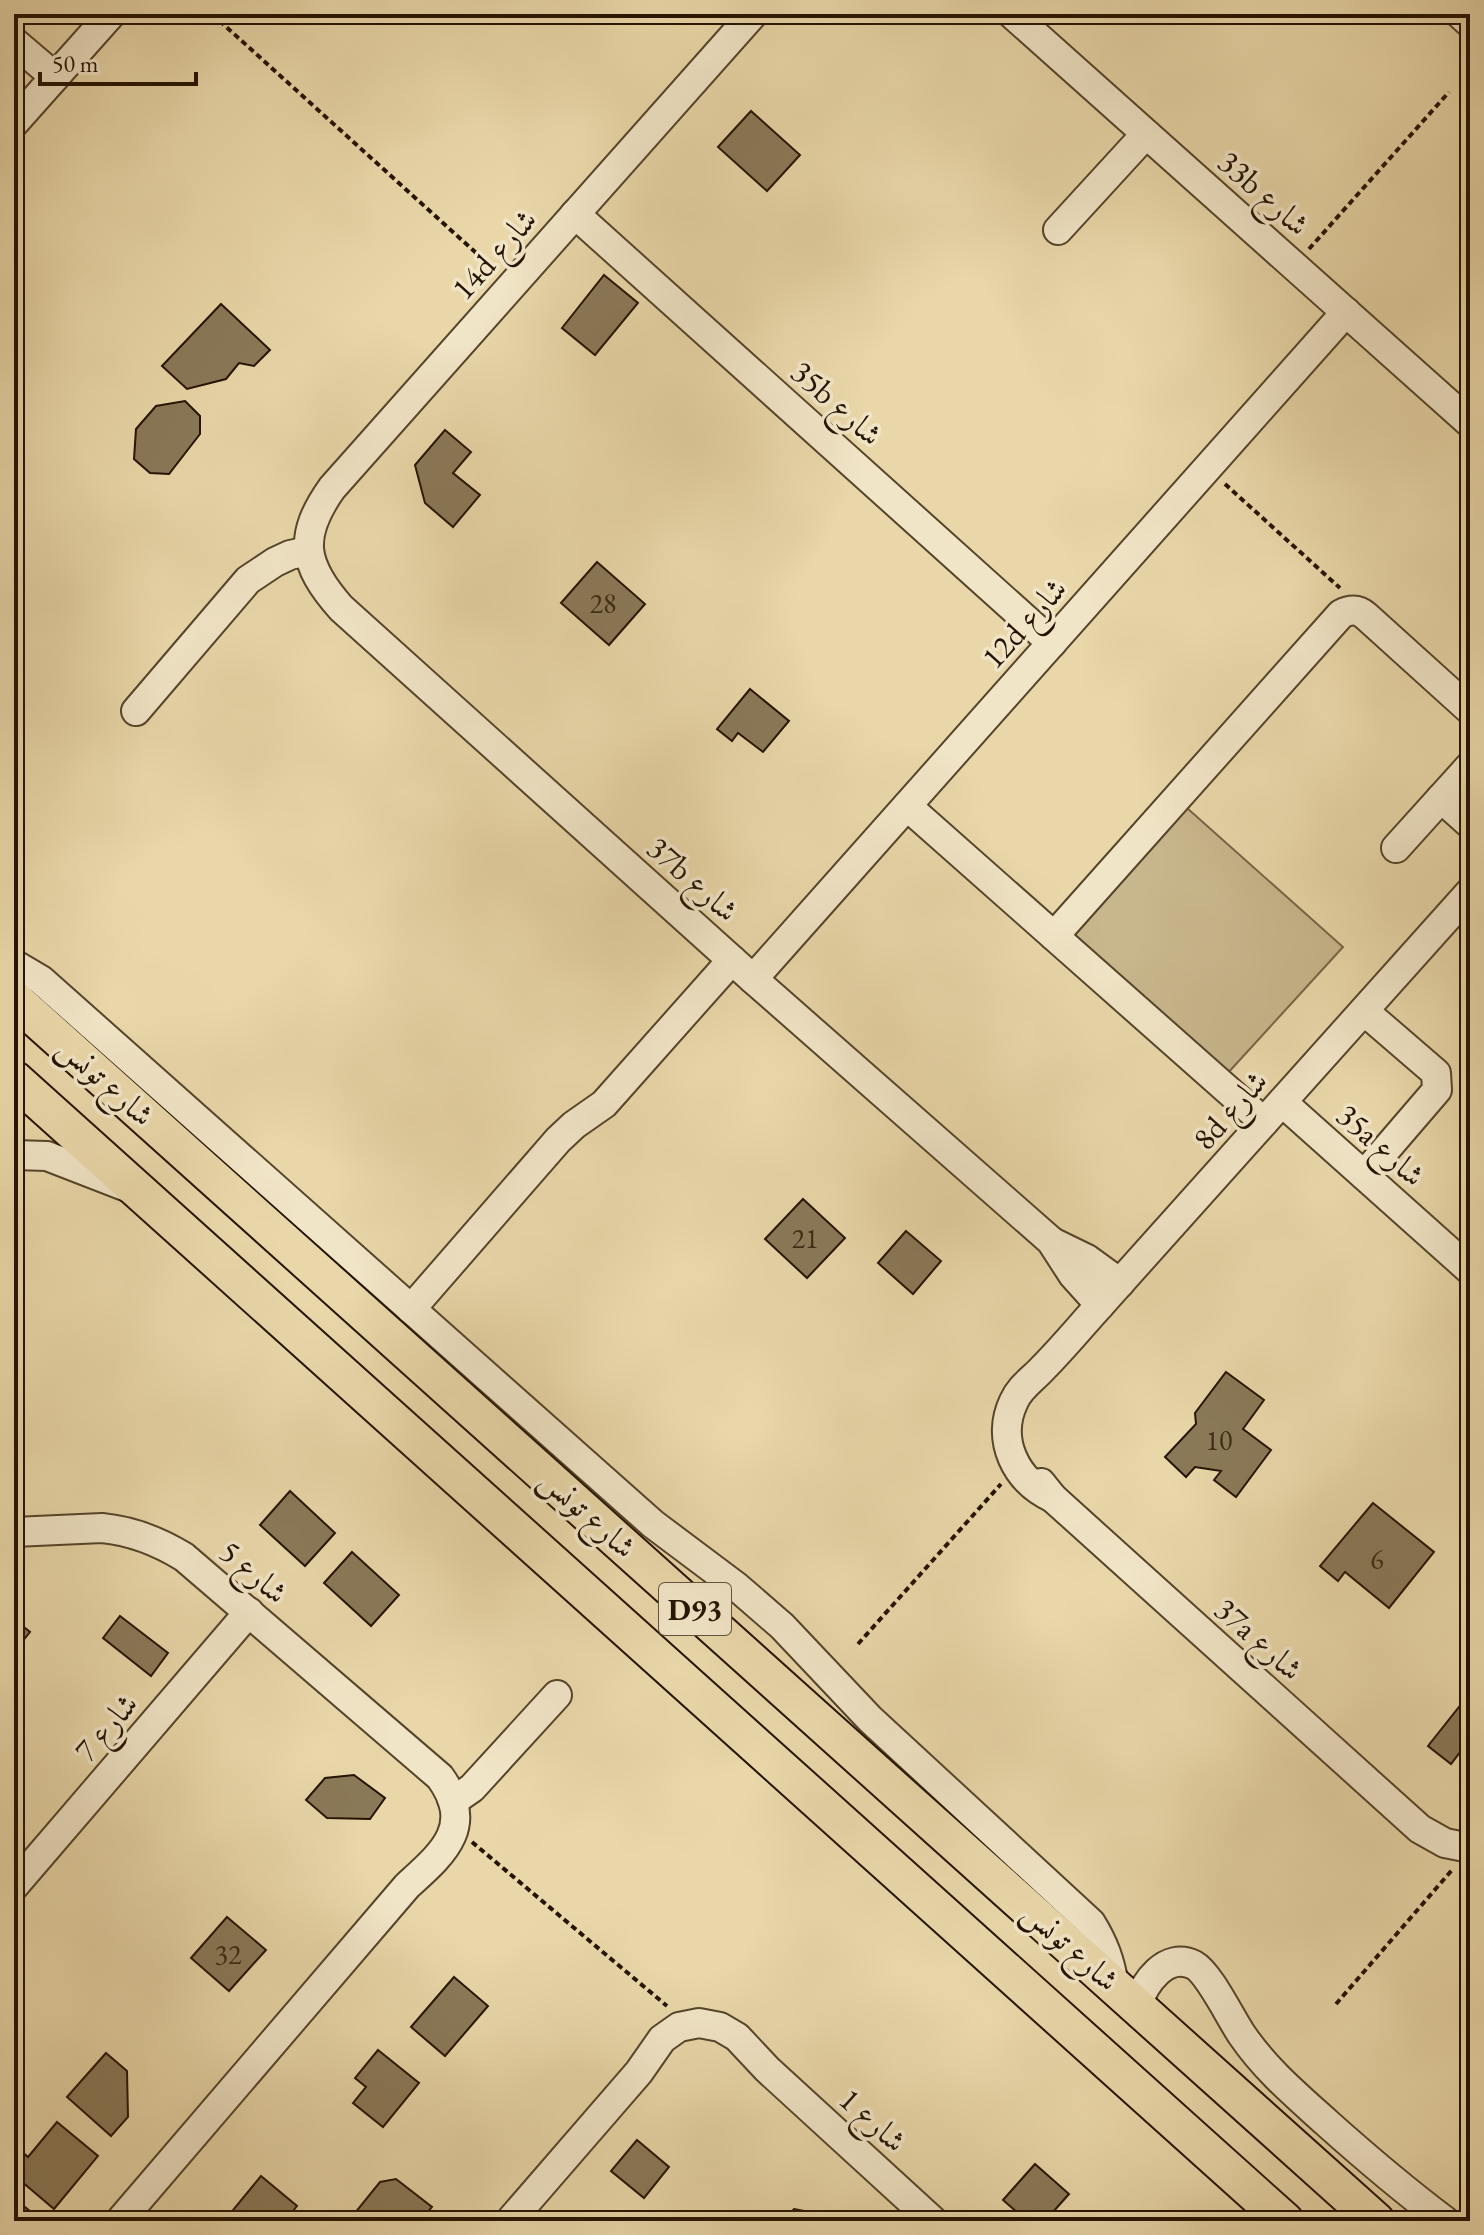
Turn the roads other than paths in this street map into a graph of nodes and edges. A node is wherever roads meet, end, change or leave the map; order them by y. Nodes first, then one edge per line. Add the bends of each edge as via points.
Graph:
1 (111, 14) edge
2 (753, 14) edge
3 (1012, 14) edge
4 (1460, 14) edge
5 (1470, 23) edge
6 (14, 42) edge
7 (55, 77) junction
8 (14, 123) edge
9 (1146, 134) junction
10 (575, 214) junction
11 (1058, 230) dead end
12 (1346, 312) junction
13 (1470, 423) edge
14 (308, 551) junction
15 (1052, 643) junction
16 (1470, 710) edge
17 (136, 711) dead end
18 (1470, 766) edge
19 (1441, 798) junction
20 (907, 806) junction
21 (1470, 824) edge
22 (1396, 848) dead end
23 (1470, 892) edge
24 (1054, 936) junction
25 (732, 960) junction
26 (14, 964) edge
27 (753, 979) junction
28 (14, 999) edge
29 (1364, 1011) junction
30 (14, 1079) edge
31 (1273, 1112) junction
32 (14, 1155) edge
33 (1364, 1175) junction
34 (139, 1192) junction
35 (1051, 1241) junction
36 (1470, 1270) edge
37 (1120, 1283) junction
38 (1100, 1305) junction
39 (411, 1309) junction
40 (1016, 1449) joint
41 (14, 1532) edge
42 (249, 1612) junction
43 (557, 1695) dead end
44 (412, 1754) junction
45 (453, 1813) junction
46 (1466, 1858) edge
47 (14, 1886) edge
48 (407, 1886) junction
49 (1125, 1995) junction
50 (767, 2069) junction
51 (639, 2072) junction
52 (1376, 2219) edge
53 (120, 2221) edge
54 (510, 2221) edge
55 (933, 2221) edge
56 (1285, 2221) edge
57 (1445, 2221) edge

1 - 7 street
2 - 10 street, 14d شارع
3 - 9 street, 33b شارع
4 - 5 street
6 - 7 street
7 - 8 street
9 - 11 street
9 - 12 street, 33b شارع
10 - 14 street, 14d شارع via 332,488 315,517
10 - 15 street, 35b شارع
12 - 13 street, 33b شارع
12 - 15 street, 12d شارع
14 - 17 street via 275,562 248,580
14 - 25 street, 37b شارع via 321,582 341,608
15 - 20 street, 12d شارع
16 - 24 street via 1366,616 1354,610 1341,614
18 - 19 street
19 - 21 street
19 - 22 street
20 - 24 street, 35a شارع
20 - 27 street, 12d شارع
23 - 29 street, 8d شارع
24 - 31 street, 35a شارع
25 - 27 street, 37b شارع
25 - 39 street via 604,1104 558,1140
26 - 39 street via 41,980
27 - 35 street, 37b شارع
28 - 49 main road, شارع تونس / D93
29 - 31 street, 8d شارع
29 - 33 street via 1436,1073 1437,1090
30 - 34 main road, شارع تونس / D93
31 - 33 street, 35a شارع
31 - 37 street, 8d شارع
32 - 34 street via 47,1156
33 - 36 street, 35a شارع
34 - 56 main road, شارع تونس / D93
35 - 37 street, 37b شارع
35 - 38 street, 37b شارع
37 - 38 street, 8d شارع
38 - 40 street, 8d شارع via 1040,1372
39 - 49 street via 653,1524 782,1626 870,1719 1076,1907 1103,1942
40 - 46 street, 37a شارع via 1032,1486 1053,1498 1420,1829
41 - 42 street, شارع 5 via 102,1528 146,1537 184,1557
42 - 44 street, شارع 5
42 - 47 street, شارع 7
43 - 45 street
44 - 45 street, شارع 5 via 440,1777
44 - 48 street, شارع 5 via 435,1792 441,1816 436,1839
45 - 48 street, شارع 5 via 449,1843
48 - 53 street, شارع 5
49 - 52 main road, شارع تونس / D93
49 - 57 street via 1145,1987 1166,1965 1194,1965 1281,2083
50 - 51 street, شارع 1 via 729,2048 699,2042 668,2051
50 - 51 street, شارع 1 via 729,2032 688,2023 670,2031
50 - 55 street, شارع 1
51 - 54 street, شارع 1

